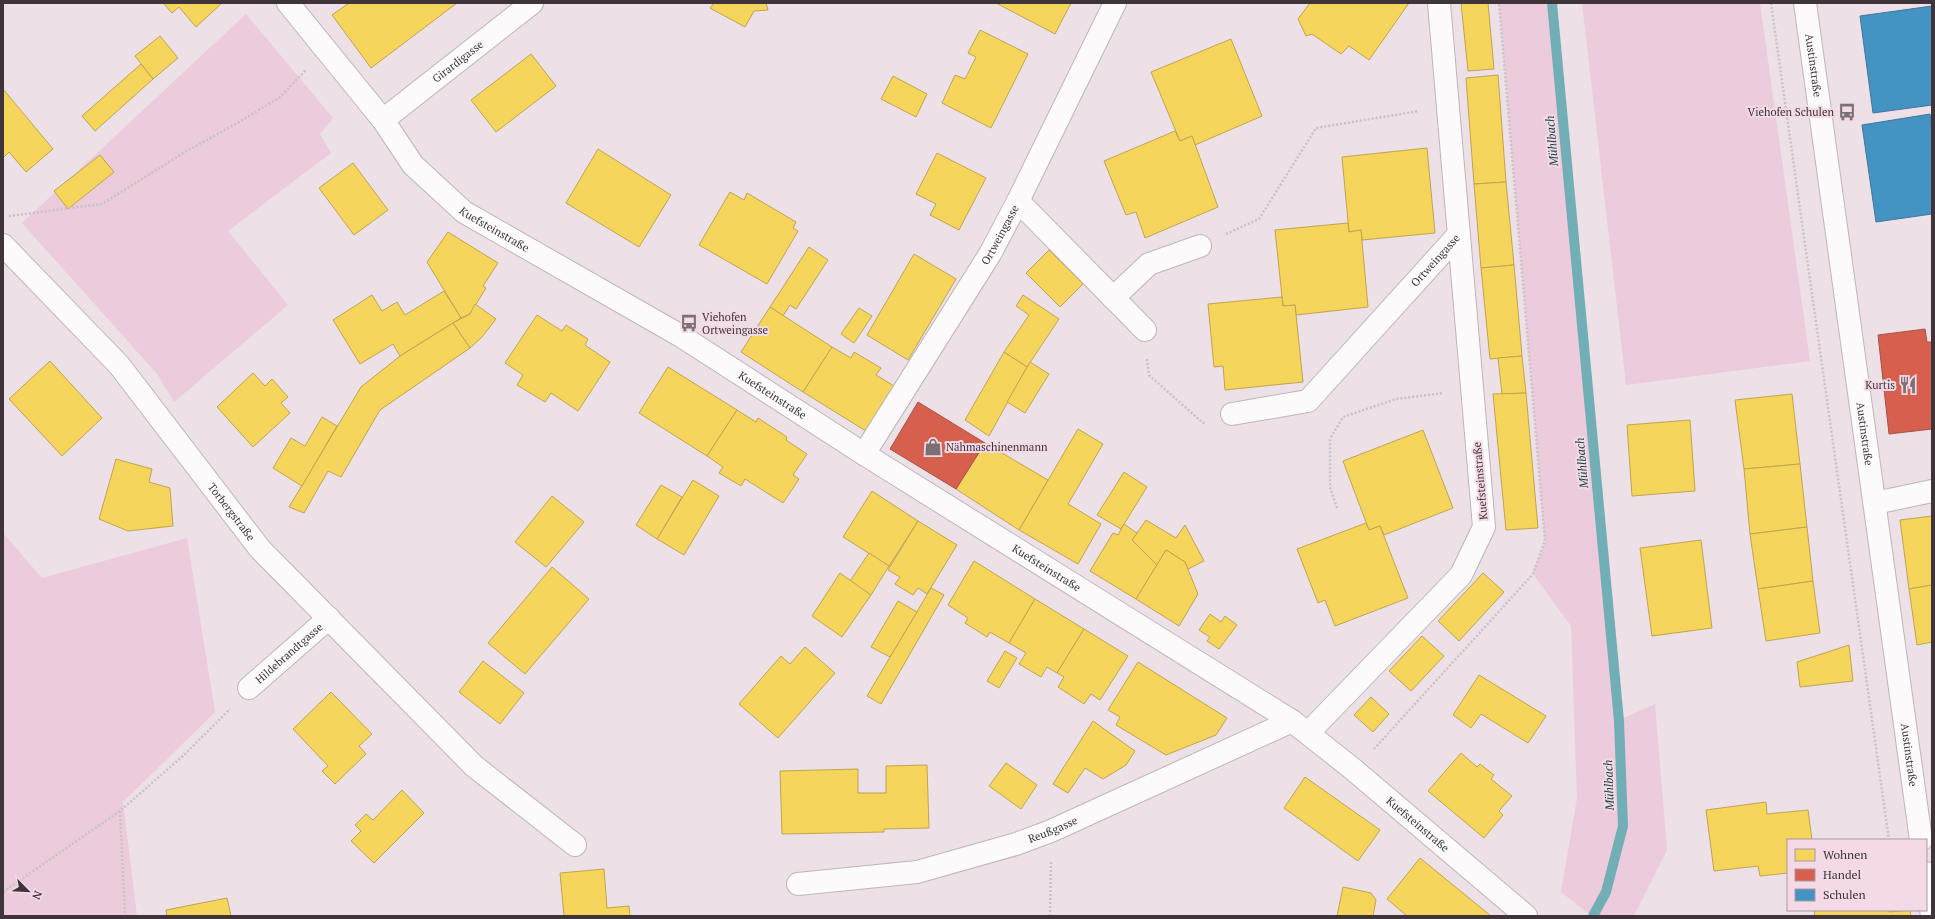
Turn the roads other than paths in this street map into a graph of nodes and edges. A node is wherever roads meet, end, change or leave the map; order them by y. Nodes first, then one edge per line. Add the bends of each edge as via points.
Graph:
1 (288, 3) edge
2 (532, 3) edge
3 (1115, 3) edge
4 (1439, 3) edge
5 (1805, 3) edge
6 (383, 120) junction
7 (1018, 201) junction
8 (1459, 234) junction
9 (3, 245) edge
10 (1200, 246) road end
11 (1113, 298) junction
12 (1145, 330) road end
13 (1232, 414) road end
14 (864, 454) junction
15 (1932, 491) edge
16 (1875, 503) junction
17 (329, 618) junction
18 (250, 688) road end
19 (1300, 727) junction
20 (1922, 839) edge
21 (575, 846) dead end
22 (1927, 880) edge
23 (798, 884) dead end
24 (1526, 916) edge
25 (1932, 916) edge

1 - 6 street, Kuefsteinstraße
2 - 6 street, Girardigasse
3 - 7 street, Ortweingasse
4 - 8 street, Ortweingasse
5 - 16 street, Austinstraße
6 - 14 street, Kuefsteinstraße via 413,165 464,212 681,336
7 - 11 street
7 - 14 street, Ortweingasse via 990,254
8 - 13 street, Ortweingasse via 1308,401
8 - 19 street, Kuefsteinstraße via 1484,527 1461,575
9 - 17 street, Torbergstraße via 119,366 260,549
10 - 11 street via 1149,264
11 - 12 street
14 - 19 street, Kuefsteinstraße
15 - 16 street
16 - 20 street, Austinstraße
17 - 18 street, Hildebrandtgasse
17 - 21 street, Torbergstraße via 474,766
19 - 23 street, Reußgasse via 1016,844 917,872
19 - 24 street, Kuefsteinstraße
22 - 25 street

